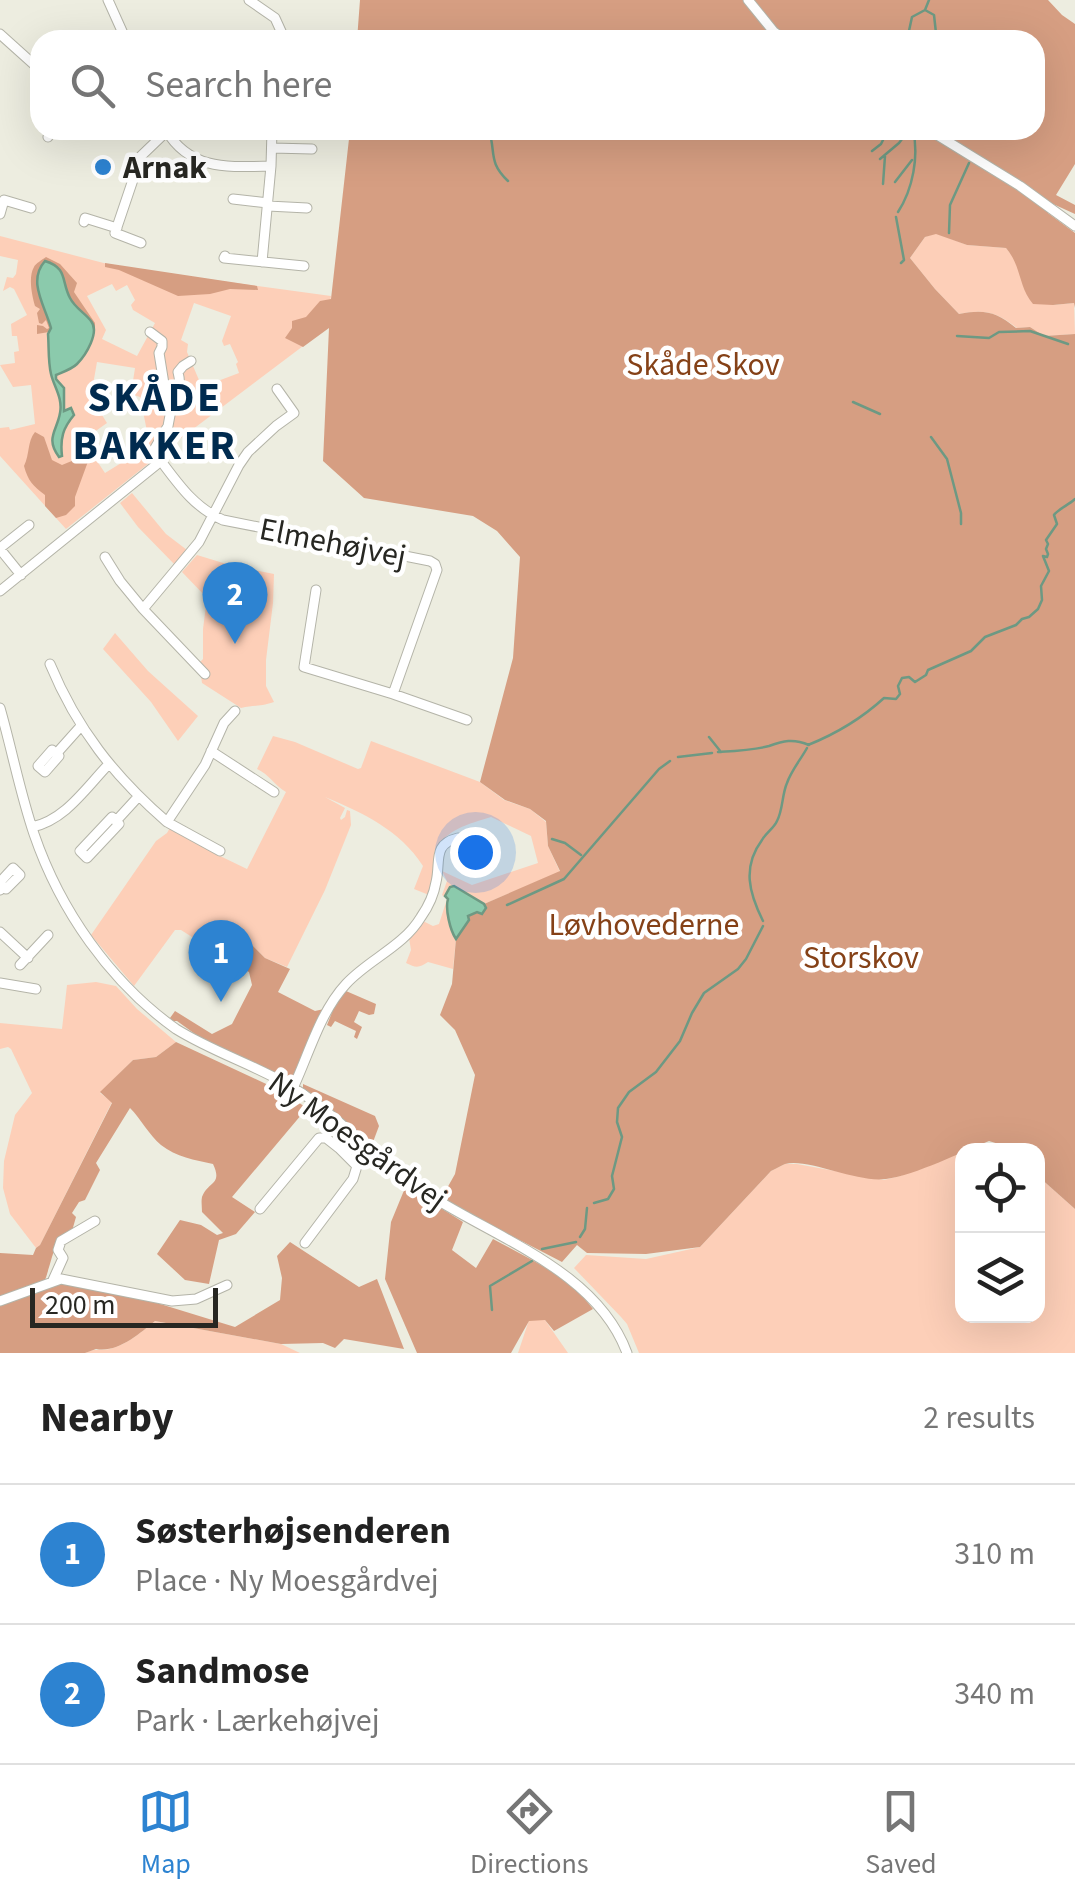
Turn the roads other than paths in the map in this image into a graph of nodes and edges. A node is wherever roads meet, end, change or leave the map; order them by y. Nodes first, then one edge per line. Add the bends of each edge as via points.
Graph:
1 (108, 0) edge
2 (249, 0) edge
3 (748, 0) edge
4 (122, 30) edge
5 (281, 30) edge
6 (772, 30) edge
7 (0, 34) edge
8 (30, 61) edge
9 (158, 140) edge
10 (173, 140) edge
11 (272, 140) edge
12 (945, 140) edge
13 (272, 148) junction
14 (312, 149) dead end
15 (270, 166) junction
16 (233, 200) dead end
17 (268, 205) junction
18 (31, 208) dead end
19 (307, 208) dead end
20 (0, 214) edge
21 (84, 222) dead end
22 (1075, 226) edge
23 (117, 228) junction
24 (141, 244) dead end
25 (224, 256) dead end
26 (262, 262) junction
27 (304, 266) dead end
28 (150, 332) dead end
29 (191, 361) dead end
30 (277, 388) dead end
31 (168, 392) junction
32 (143, 408) dead end
33 (161, 462) junction
34 (212, 515) junction
35 (29, 526) dead end
36 (0, 549) edge
37 (105, 556) dead end
38 (20, 575) junction
39 (316, 590) dead end
40 (0, 591) edge
41 (143, 609) junction
42 (50, 664) dead end
43 (205, 674) dead end
44 (393, 694) junction
45 (0, 708) edge
46 (234, 710) dead end
47 (467, 720) dead end
48 (81, 726) junction
49 (5, 749) edge
50 (212, 751) junction
51 (56, 754) dead end
52 (108, 764) junction
53 (274, 792) dead end
54 (138, 797) junction
55 (116, 821) junction
56 (166, 822) junction
57 (32, 828) junction
58 (476, 841) dead end
59 (220, 852) dead end
60 (0, 932) edge
61 (48, 935) dead end
62 (0, 983) edge
63 (36, 989) dead end
64 (294, 1088) junction
65 (353, 1135) junction
66 (340, 1150) junction
67 (260, 1209) dead end
68 (95, 1221) dead end
69 (306, 1243) dead end
70 (53, 1280) junction
71 (227, 1285) dead end
72 (0, 1301) edge
73 (627, 1353) edge

1 - 4 street
2 - 5 street via 276,18
3 - 6 street
7 - 8 street
9 - 23 street via 142,156
10 - 15 street via 205,162
11 - 13 street
12 - 22 street
13 - 14 street
13 - 15 street
15 - 17 street
16 - 17 street
17 - 19 street
17 - 26 street
18 - 20 street via 4,200
21 - 23 street
23 - 24 street via 115,234
25 - 26 street
26 - 27 street
28 - 31 street via 162,342
29 - 31 street via 178,372 181,386
30 - 34 street, Elmehøjvej via 294,413 248,452
31 - 32 street via 159,390
31 - 33 street via 171,417 155,448
33 - 34 street, Elmehøjvej
33 - 38 street
34 - 41 street via 199,542
34 - 44 street, Elmehøjvej via 435,564
35 - 36 street
36 - 38 street
37 - 41 street
38 - 40 street
39 - 44 street, Elmehøjvej via 304,666
41 - 43 street
42 - 48 street
44 - 47 street, Elmehøjvej
45 - 49 street, Ny Moesgårdvej
46 - 50 street
48 - 51 street
48 - 52 street
49 - 57 street, Ny Moesgårdvej
50 - 53 street
50 - 56 street
52 - 54 street
52 - 57 street via 62,814
54 - 55 street
54 - 56 street
55 - 55 street via 112,818 80,852 87,858
56 - 59 street
57 - 64 street, Ny Moesgårdvej via 70,912 136,995 190,1037
58 - 64 street via 444,844 421,917 330,1005
60 - 61 street via 24,962
62 - 63 street
64 - 65 street, Ny Moesgårdvej
65 - 66 street
65 - 73 street, Ny Moesgårdvej via 404,1178 582,1289 611,1321
66 - 67 street via 319,1138
66 - 69 street via 356,1166 353,1179
68 - 70 street via 61,1241 63,1258
70 - 71 street via 172,1302
70 - 72 street

